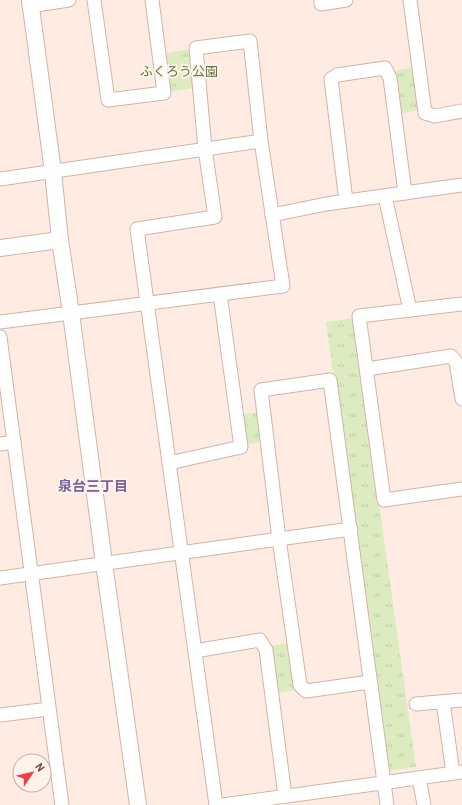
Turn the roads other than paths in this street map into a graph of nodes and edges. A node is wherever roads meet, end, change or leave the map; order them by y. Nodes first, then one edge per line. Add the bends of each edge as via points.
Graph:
1 (69, 0) edge
2 (94, 0) edge
3 (152, 0) edge
4 (321, 0) edge
5 (346, 0) edge
6 (410, 0) edge
7 (29, 3) edge
8 (462, 111) edge
9 (261, 141) junction
10 (205, 149) junction
11 (53, 172) junction
12 (0, 179) edge
13 (462, 185) edge
14 (405, 193) junction
15 (385, 196) junction
16 (346, 201) junction
17 (272, 215) junction
18 (60, 240) junction
19 (0, 248) edge
20 (220, 294) junction
21 (147, 303) junction
22 (462, 304) edge
23 (410, 310) junction
24 (71, 313) junction
25 (0, 322) edge
26 (0, 337) edge
27 (366, 369) junction
28 (462, 399) edge
29 (14, 442) junction
30 (0, 444) edge
31 (169, 463) junction
32 (462, 490) edge
33 (351, 529) junction
34 (279, 539) junction
35 (181, 553) junction
36 (104, 563) junction
37 (31, 573) junction
38 (0, 578) edge
39 (195, 651) junction
40 (370, 682) junction
41 (462, 700) edge
42 (444, 702) junction
43 (416, 704) dead end
44 (49, 709) junction
45 (0, 715) edge
46 (458, 773) edge
47 (419, 778) junction
48 (384, 783) junction
49 (285, 796) junction
50 (62, 805) edge
51 (138, 805) edge
52 (216, 805) edge
53 (222, 805) edge
54 (386, 805) edge
55 (424, 805) edge

1 - 7 street
2 - 3 street via 108,100 164,93
4 - 5 street via 321,4
6 - 8 street via 425,114 435,116
7 - 11 street
9 - 10 street
9 - 10 street via 250,41 196,48
9 - 17 street
10 - 11 street
10 - 21 street via 215,217 137,230
11 - 12 street
11 - 18 street
13 - 14 street
14 - 15 street
14 - 16 street via 390,78 385,68 337,75 331,79
15 - 16 street
15 - 23 street
16 - 17 street
17 - 20 street via 283,286
18 - 19 street
18 - 24 street
20 - 21 street
20 - 31 street via 241,447
21 - 24 street
21 - 31 street
22 - 23 street
23 - 27 street via 359,316
24 - 25 street
24 - 36 street
26 - 29 street
27 - 28 street via 452,356 456,362
27 - 32 street via 384,500
29 - 30 street
29 - 37 street
31 - 35 street
33 - 34 street
33 - 34 street via 330,380 261,390
33 - 40 street
34 - 35 street
34 - 40 street via 300,685 306,691
35 - 36 street
35 - 39 street
36 - 37 street
36 - 51 street
37 - 38 street
37 - 44 street
39 - 49 street via 260,640 266,650
39 - 52 street
40 - 48 street
41 - 42 street
42 - 43 street
42 - 46 street
44 - 45 street
44 - 50 street
46 - 47 street
47 - 48 street
47 - 55 street
48 - 49 street
48 - 54 street
49 - 53 street

